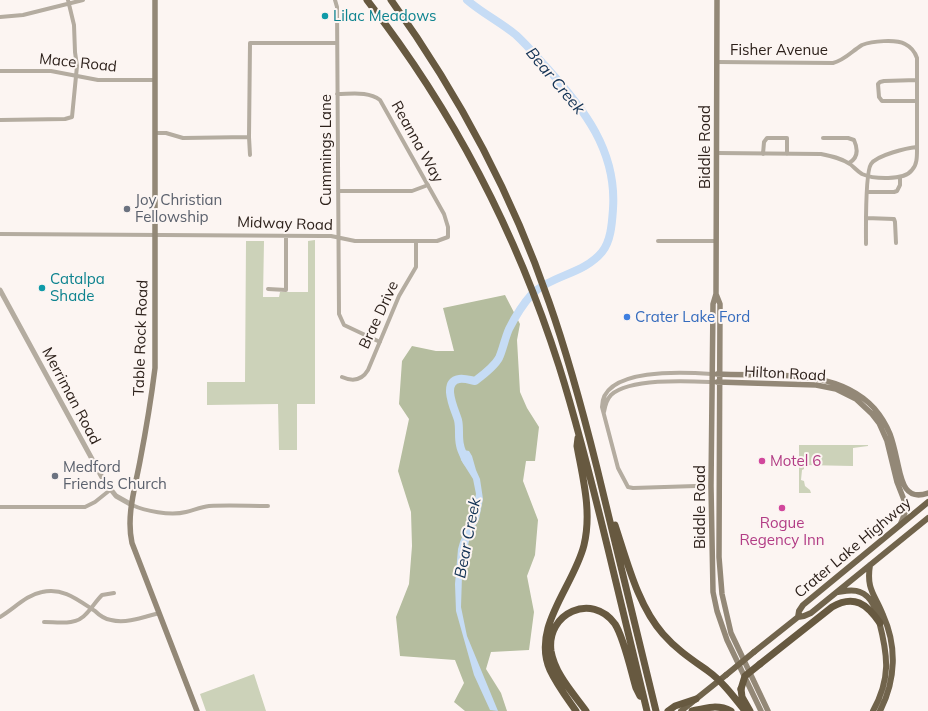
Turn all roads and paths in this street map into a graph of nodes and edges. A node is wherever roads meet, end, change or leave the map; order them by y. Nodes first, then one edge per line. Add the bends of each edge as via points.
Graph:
1 (83, 0) edge
2 (155, 0) edge
3 (334, 0) edge
4 (368, 0) edge
5 (391, 0) edge
6 (717, 0) edge
7 (69, 2) edge
8 (0, 17) edge
9 (337, 43) junction
10 (717, 62) junction
11 (0, 71) edge
12 (76, 76) junction
13 (154, 80) junction
14 (917, 80) junction
15 (337, 94) junction
16 (917, 101) junction
17 (0, 120) edge
18 (154, 133) junction
19 (249, 137) junction
20 (823, 138) dead end
21 (917, 147) junction
22 (716, 153) junction
23 (250, 154) dead end
24 (763, 154) junction
25 (787, 154) junction
26 (848, 163) junction
27 (868, 176) junction
28 (900, 177) junction
29 (428, 185) junction
30 (338, 191) junction
31 (867, 192) junction
32 (866, 218) junction
33 (0, 234) edge
34 (155, 234) junction
35 (286, 236) junction
36 (338, 237) junction
37 (448, 237) joint
38 (416, 241) junction
39 (658, 241) dead end
40 (716, 241) junction
41 (896, 243) dead end
42 (866, 244) dead end
43 (268, 289) dead end
44 (0, 290) edge
45 (716, 294) junction
46 (380, 342) junction
47 (712, 374) junction
48 (720, 374) junction
49 (342, 377) dead end
50 (712, 382) junction
51 (720, 382) junction
52 (604, 413) junction
53 (578, 428) junction
54 (696, 486) dead end
55 (110, 490) junction
56 (928, 493) edge
57 (928, 502) edge
58 (132, 505) junction
59 (268, 506) dead end
60 (0, 507) edge
61 (609, 517) junction
62 (928, 518) edge
63 (899, 526) junction
64 (870, 565) junction
65 (837, 592) junction
66 (114, 593) dead end
67 (91, 608) junction
68 (159, 613) junction
69 (1, 615) edge
70 (798, 617) junction
71 (44, 622) dead end
72 (880, 622) junction
73 (719, 680) junction
74 (696, 699) junction
75 (197, 711) edge
76 (576, 711) edge
77 (586, 711) edge
78 (647, 711) edge
79 (656, 711) edge
80 (668, 711) edge
81 (681, 711) edge
82 (692, 711) edge
83 (730, 711) edge
84 (745, 711) edge
85 (750, 711) edge
86 (761, 711) edge
87 (768, 711) edge
88 (873, 711) edge
89 (880, 711) edge

1 - 7 street
2 - 13 main road, Table Rock Road
3 - 9 street, Cummings Lane via 337,7
4 - 53 highway via 415,66 491,197 543,320
5 - 61 highway via 445,82 480,144 516,219 553,314 577,393
6 - 10 main road, Biddle Road
7 - 8 street via 23,15
7 - 12 street via 75,35
9 - 15 street, Cummings Lane
9 - 19 street via 250,43
10 - 14 street, Fisher Avenue via 834,63 842,61 868,43 892,42 906,44 912,50 917,58
10 - 22 main road, Biddle Road
11 - 12 street, Mace Road via 51,71
12 - 13 street, Mace Road via 98,80
12 - 17 street via 72,117 69,119
13 - 18 main road, Table Rock Road
14 - 16 street
14 - 16 street via 880,82 878,97 882,101
15 - 29 street, Reanna Way via 364,94 380,100
15 - 30 street, Cummings Lane
16 - 21 street
18 - 19 street via 183,138
18 - 34 main road, Table Rock Road
19 - 23 street
20 - 26 street via 854,140 857,154 853,161
21 - 27 street via 899,150 875,161 871,164
21 - 28 street via 916,164 911,172
22 - 24 street
22 - 40 main road, Biddle Road
24 - 25 street
24 - 25 street via 767,138 787,138
25 - 26 street via 832,156
26 - 27 street
27 - 28 street
27 - 31 street
28 - 31 street via 897,191
29 - 30 street via 412,191
29 - 37 street, Reanna Way via 446,218
30 - 36 street, Cummings Lane
31 - 32 street
32 - 41 street via 894,219
32 - 42 street
33 - 34 street, Midway Road
34 - 35 street, Midway Road
34 - 58 main road, Table Rock Road via 155,368
35 - 36 street, Midway Road
35 - 43 street via 286,290
36 - 38 street, Midway Road via 355,241
36 - 46 street, Cummings Lane via 338,311 342,323
37 - 38 street, Midway Road via 440,241
38 - 46 street, Brae Drive via 416,267 399,296
39 - 40 street
40 - 45 main road, Biddle Road
44 - 55 street, Merriman Road
45 - 47 main road, Biddle Road via 713,304
45 - 48 main road, Biddle Road via 720,304
46 - 49 street, Brae Drive via 365,373 353,380
47 - 48 main road, Hilton Road
47 - 50 main road, Biddle Road
47 - 52 street via 660,373 622,381 606,391 602,402
48 - 51 main road, Biddle Road
48 - 56 main road, Hilton Road via 806,377 830,382 859,395 874,408 885,424 892,441 902,483 916,495
50 - 51 main road, Hilton Road
50 - 52 street via 659,382 634,385 612,394 606,403
50 - 86 main road, Biddle Road via 713,592 727,640
51 - 63 main road, Hilton Road via 816,385 836,389 865,406 884,432 906,505
51 - 87 main road, Biddle Road via 719,557 722,594 734,640
52 - 54 street via 618,468 628,487
53 - 76 highway via 587,527 580,559 551,618 545,644 550,669
53 - 78 highway
55 - 58 street, Merriman Road
55 - 60 street via 85,507
57 - 63 highway, Crater Lake Highway
58 - 59 street via 147,510 174,513 185,513 199,507 210,506
58 - 68 main road, Table Rock Road via 129,525 132,543
61 - 73 highway via 615,524 644,604 657,627 677,649
61 - 79 highway
62 - 64 highway, Crater Lake Highway
63 - 70 highway, Crater Lake Highway via 803,605
64 - 65 highway, Crater Lake Highway
64 - 89 highway via 870,586 887,623 893,653 891,681
65 - 70 highway, Crater Lake Highway via 811,613
65 - 72 highway via 856,590 865,595 873,605
66 - 67 street via 102,595
67 - 68 street via 110,620 120,621
67 - 69 street via 71,595 52,590 31,596
67 - 71 street via 76,621
68 - 75 main road, Table Rock Road
70 - 73 highway, Crater Lake Highway, bridge
72 - 85 highway, bridge via 866,606 855,602 844,601 832,608 745,676 742,681 742,697
72 - 88 highway via 886,646 886,670 880,696
73 - 74 highway, Crater Lake Highway
73 - 84 highway
74 - 80 highway
74 - 81 highway, Crater Lake Highway
77 - 78 highway via 557,670 551,647 553,630 561,619 568,613 586,608 607,615 616,625 636,688
82 - 83 highway via 715,707

